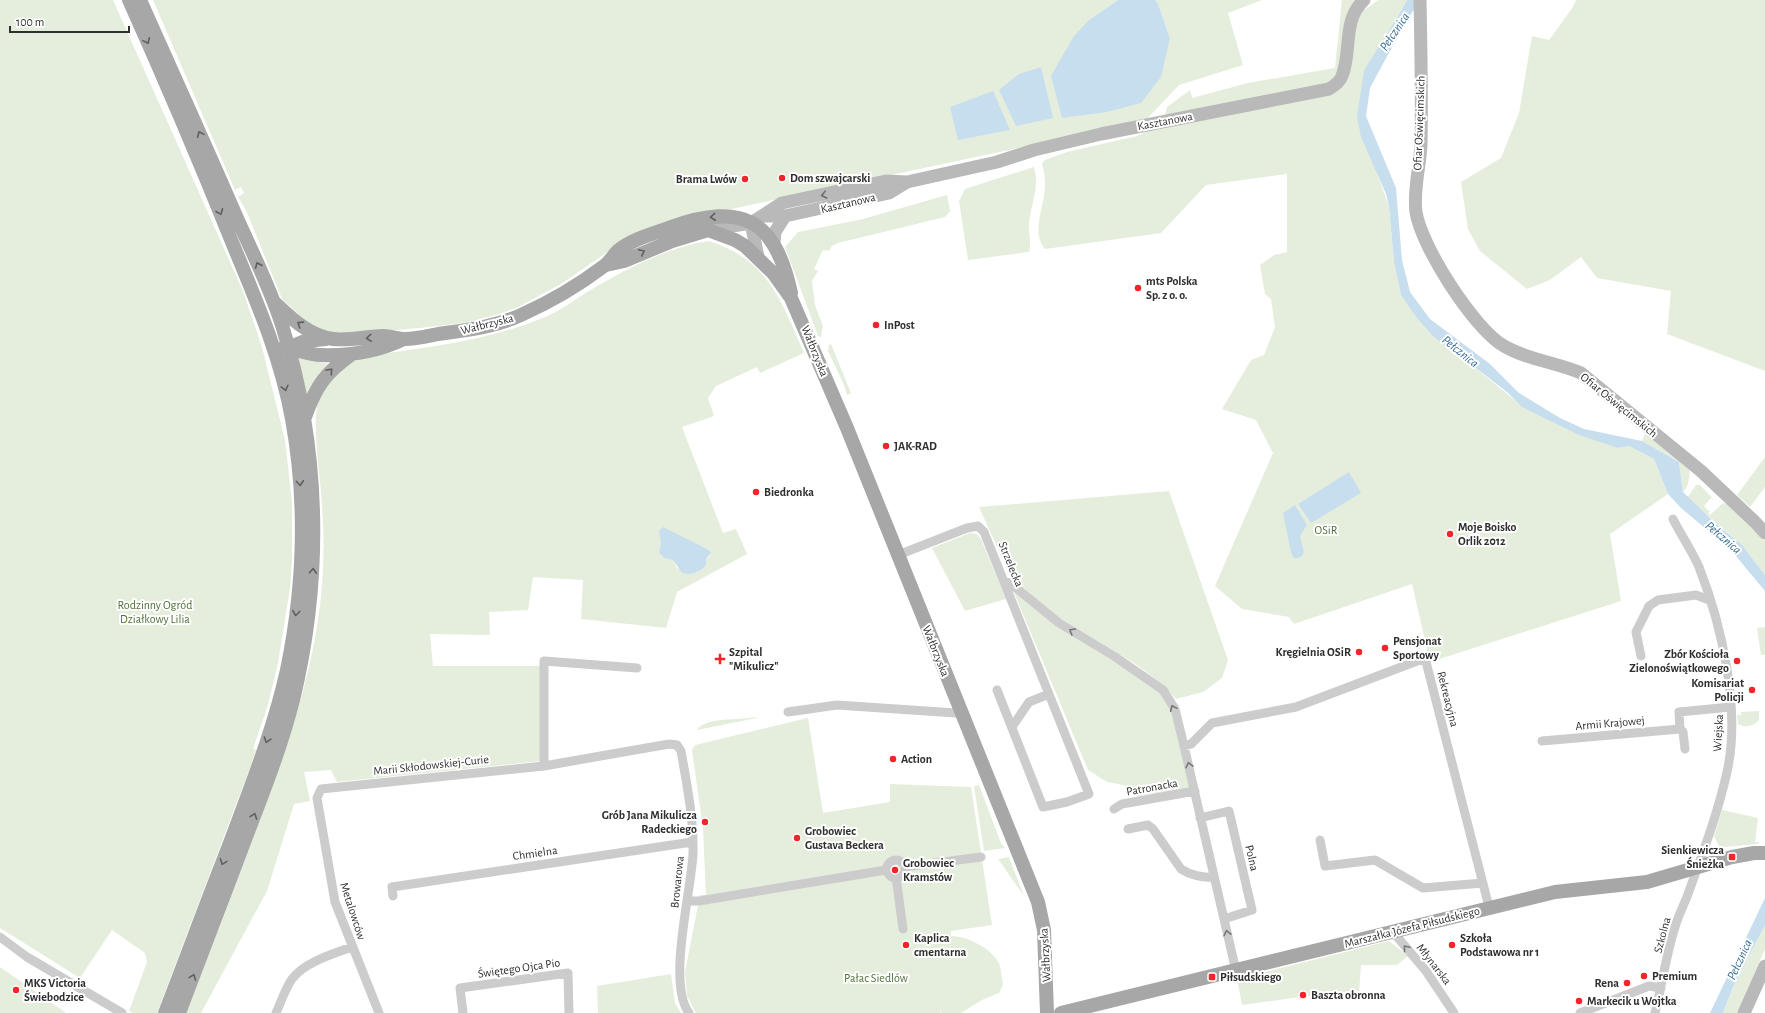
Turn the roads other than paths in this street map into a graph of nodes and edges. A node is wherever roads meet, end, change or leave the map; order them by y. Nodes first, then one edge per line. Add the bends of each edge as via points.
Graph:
1 (129, 0) edge
2 (140, 0) edge
3 (1364, 0) edge
4 (1420, 2) edge
5 (907, 182) junction
6 (785, 216) junction
7 (756, 219) junction
8 (708, 230) junction
9 (774, 243) junction
10 (758, 257) junction
11 (606, 265) junction
12 (791, 298) junction
13 (273, 301) junction
14 (333, 339) junction
15 (404, 339) junction
16 (282, 349) junction
17 (353, 353) junction
18 (304, 417) junction
19 (1673, 519) dead end
20 (1765, 534) edge
21 (898, 555) junction
22 (1005, 582) junction
23 (1709, 600) junction
24 (1641, 656) dead end
25 (637, 668) dead end
26 (997, 690) dead end
27 (1049, 694) junction
28 (1731, 707) junction
29 (960, 711) junction
30 (788, 712) dead end
31 (1012, 727) junction
32 (1680, 729) junction
33 (1542, 741) dead end
34 (1184, 746) junction
35 (1685, 749) dead end
36 (681, 751) joint
37 (544, 766) junction
38 (321, 789) joint
39 (1195, 791) junction
40 (1114, 809) dead end
41 (1200, 818) junction
42 (1128, 829) dead end
43 (1320, 840) dead end
44 (692, 842) junction
45 (1765, 853) edge
46 (981, 857) dead end
47 (1698, 866) junction
48 (905, 867) junction
49 (886, 870) junction
50 (896, 877) junction
51 (1213, 877) junction
52 (1483, 883) junction
53 (393, 896) dead end
54 (688, 901) junction
55 (1489, 907) junction
56 (1224, 919) junction
57 (903, 929) dead end
58 (1393, 932) junction
59 (0, 937) edge
60 (352, 947) junction
61 (1765, 966) edge
62 (1236, 971) junction
63 (1661, 988) junction
64 (170, 1012) edge
65 (122, 1013) edge
66 (276, 1013) edge
67 (379, 1013) edge
68 (463, 1013) edge
69 (569, 1013) edge
70 (689, 1013) edge
71 (1047, 1013) edge
72 (1061, 1013) edge
73 (1454, 1013) edge
74 (1580, 1013) edge
75 (1655, 1013) edge
76 (1744, 1013) edge

1 -> 16 main road via 265,322
13 -> 2 main road
3 - 5 street, Kasztanowa via 1351,21 1342,76 1329,89 1109,133
4 - 20 street, Ofiar Oświęcimskich via 1420,147 1415,207 1426,243 1445,278 1488,334 1503,346 1525,356 1581,373 1701,471
5 - 6 street, Kasztanowa via 889,193
5 -> 7 street, Kasztanowa via 886,181 782,204
6 - 7 street, Kasztanowa
6 - 9 street via 775,232
7 - 8 street, Kasztanowa
7 - 9 main road, Wałbrzyska
7 - 10 street
7 -> 11 main road, Wałbrzyska via 710,217 680,224 619,250
8 - 10 main road, Wałbrzyska via 735,240
11 -> 8 main road, Wałbrzyska via 624,261 672,240
9 - 12 main road, Wałbrzyska via 785,267
10 - 12 main road, Wałbrzyska
11 - 15 main road, Wałbrzyska via 540,306 500,323
12 - 21 main road, Wałbrzyska
14 -> 13 main road, Wałbrzyska via 312,332 295,322
13 - 16 main road
15 -> 14 main road, Wałbrzyska via 386,336
14 - 16 main road via 304,341
15 - 17 main road, Wałbrzyska via 387,347
16 - 17 main road, Wałbrzyska via 320,356
16 - 18 main road
16 -> 64 main road via 301,505 300,571 292,640 280,697 260,760
18 -> 17 main road via 321,381 333,367
64 -> 18 main road via 277,752 301,664 311,596 314,541 312,473
19 - 23 street, Wiejska via 1699,566
21 - 22 street, Strzelecka via 978,526 984,532
21 - 29 main road, Wałbrzyska
22 - 27 street, Strzelecka
34 -> 22 street via 1175,709 1163,690 1114,656 1059,623 1010,583
23 - 24 street via 1696,596 1658,600 1649,606 1636,632
23 - 28 street, Wiejska via 1719,634 1731,694
25 - 37 street via 544,661
26 - 31 street, Strzelecka
27 - 31 street via 1029,702
27 - 31 street, Strzelecka via 1089,794 1043,807
28 - 32 street via 1679,712
28 - 47 street, Wiejska via 1727,771
29 - 30 street via 956,713 837,704
29 - 71 main road, Wałbrzyska via 1042,916
32 - 33 street, Armii Krajowej
32 - 35 street via 1683,732
39 -> 34 street
34 - 52 street, Rekreacyjna via 1192,744 1212,723 1296,707 1425,658
36 - 37 street, Marii Skłodowskiej-Curie via 677,745 669,744
36 - 44 street, Browarowa
37 - 38 street, Marii Skłodowskiej-Curie
38 - 60 street, Metalowców via 317,798 335,902
39 - 40 street, Patronacka via 1122,804
39 - 41 street
41 - 51 street
41 - 56 street, Polna via 1229,811 1252,910
42 - 51 street via 1148,826 1154,829 1181,870 1206,878
43 - 52 street via 1325,866 1376,860 1423,888
44 - 53 street, Chmielna via 392,887
44 - 54 street, Browarowa
45 - 47 main road, Marszałka Józefa Piłsudskiego via 1732,856
46 - 48 street
47 - 55 main road, Marszałka Józefa Piłsudskiego via 1647,882 1555,892
47 - 63 street, Szkolna via 1675,926
48 - 49 street via 902,862 891,863 887,864
48 - 50 street via 904,874
49 - 50 street via 889,877
49 - 54 street
50 - 57 street
51 - 56 street
52 - 55 street, Rekreacyjna
54 - 70 street, Browarowa via 678,971 682,999
55 - 58 main road, Marszałka Józefa Piłsudskiego
62 -> 56 street
58 - 62 main road, Marszałka Józefa Piłsudskiego
73 -> 58 street, Młynarska via 1426,971
59 - 65 street via 27,957
60 - 66 street via 300,971 293,979
60 - 67 street, Metalowców
61 - 76 street
62 - 72 main road, Marszałka Józefa Piłsudskiego
63 - 74 street via 1649,986
63 - 75 street, Szkolna
68 - 69 street, Świętego Ojca Pio via 460,988 568,973

